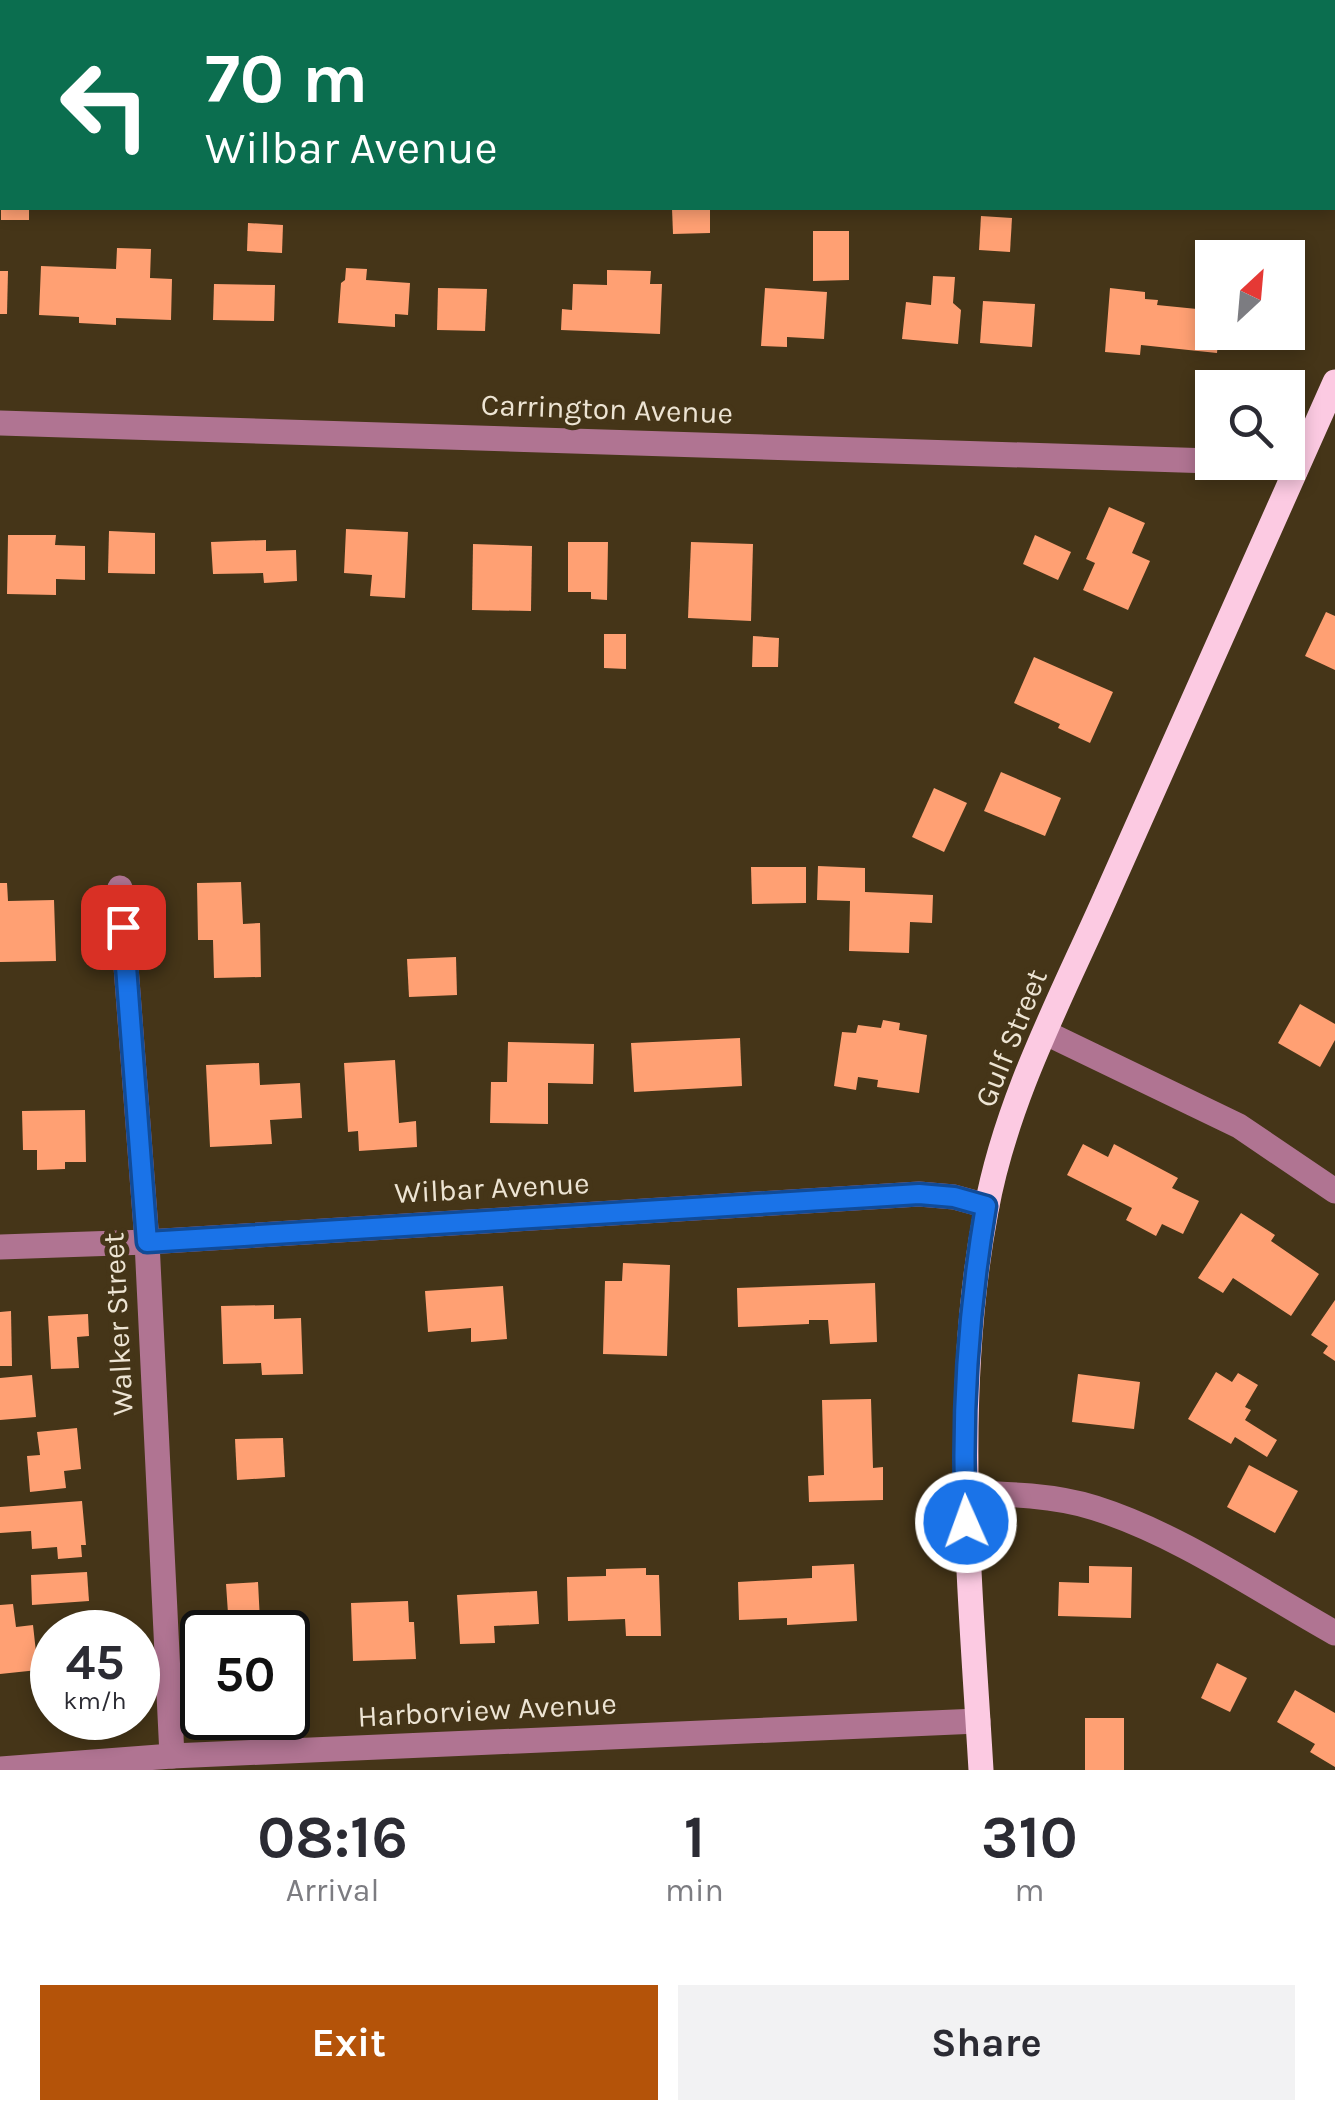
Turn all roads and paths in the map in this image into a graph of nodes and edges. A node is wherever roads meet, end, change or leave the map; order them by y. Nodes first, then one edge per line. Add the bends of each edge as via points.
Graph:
1 (1335, 382) edge
2 (0, 423) edge
3 (1305, 448) edge
4 (1195, 459) edge
5 (1291, 480) edge
6 (120, 888) dead end
7 (1046, 1033) junction
8 (1335, 1191) edge
9 (986, 1206) junction
10 (147, 1242) junction
11 (0, 1246) edge
12 (965, 1493) junction
13 (1335, 1633) edge
14 (978, 1721) junction
15 (172, 1756) junction
16 (0, 1768) edge
17 (980, 1770) edge

1 - 3 main road, Gulf Street
2 - 4 street, Carrington Avenue
5 - 7 main road, Gulf Street
6 - 10 street, Walker Street
7 - 8 street via 1239,1126
7 - 9 main road, Gulf Street via 1014,1110
9 - 10 street, Wilbar Avenue via 919,1194
9 - 12 main road, Gulf Street via 968,1334
10 - 11 street, Wilbar Avenue
10 - 15 street, Walker Street
12 - 13 street via 1068,1501 1122,1518
12 - 14 main road, Gulf Street
14 - 15 street, Harborview Avenue
14 - 17 main road, Gulf Street
15 - 16 street, Harborview Avenue

